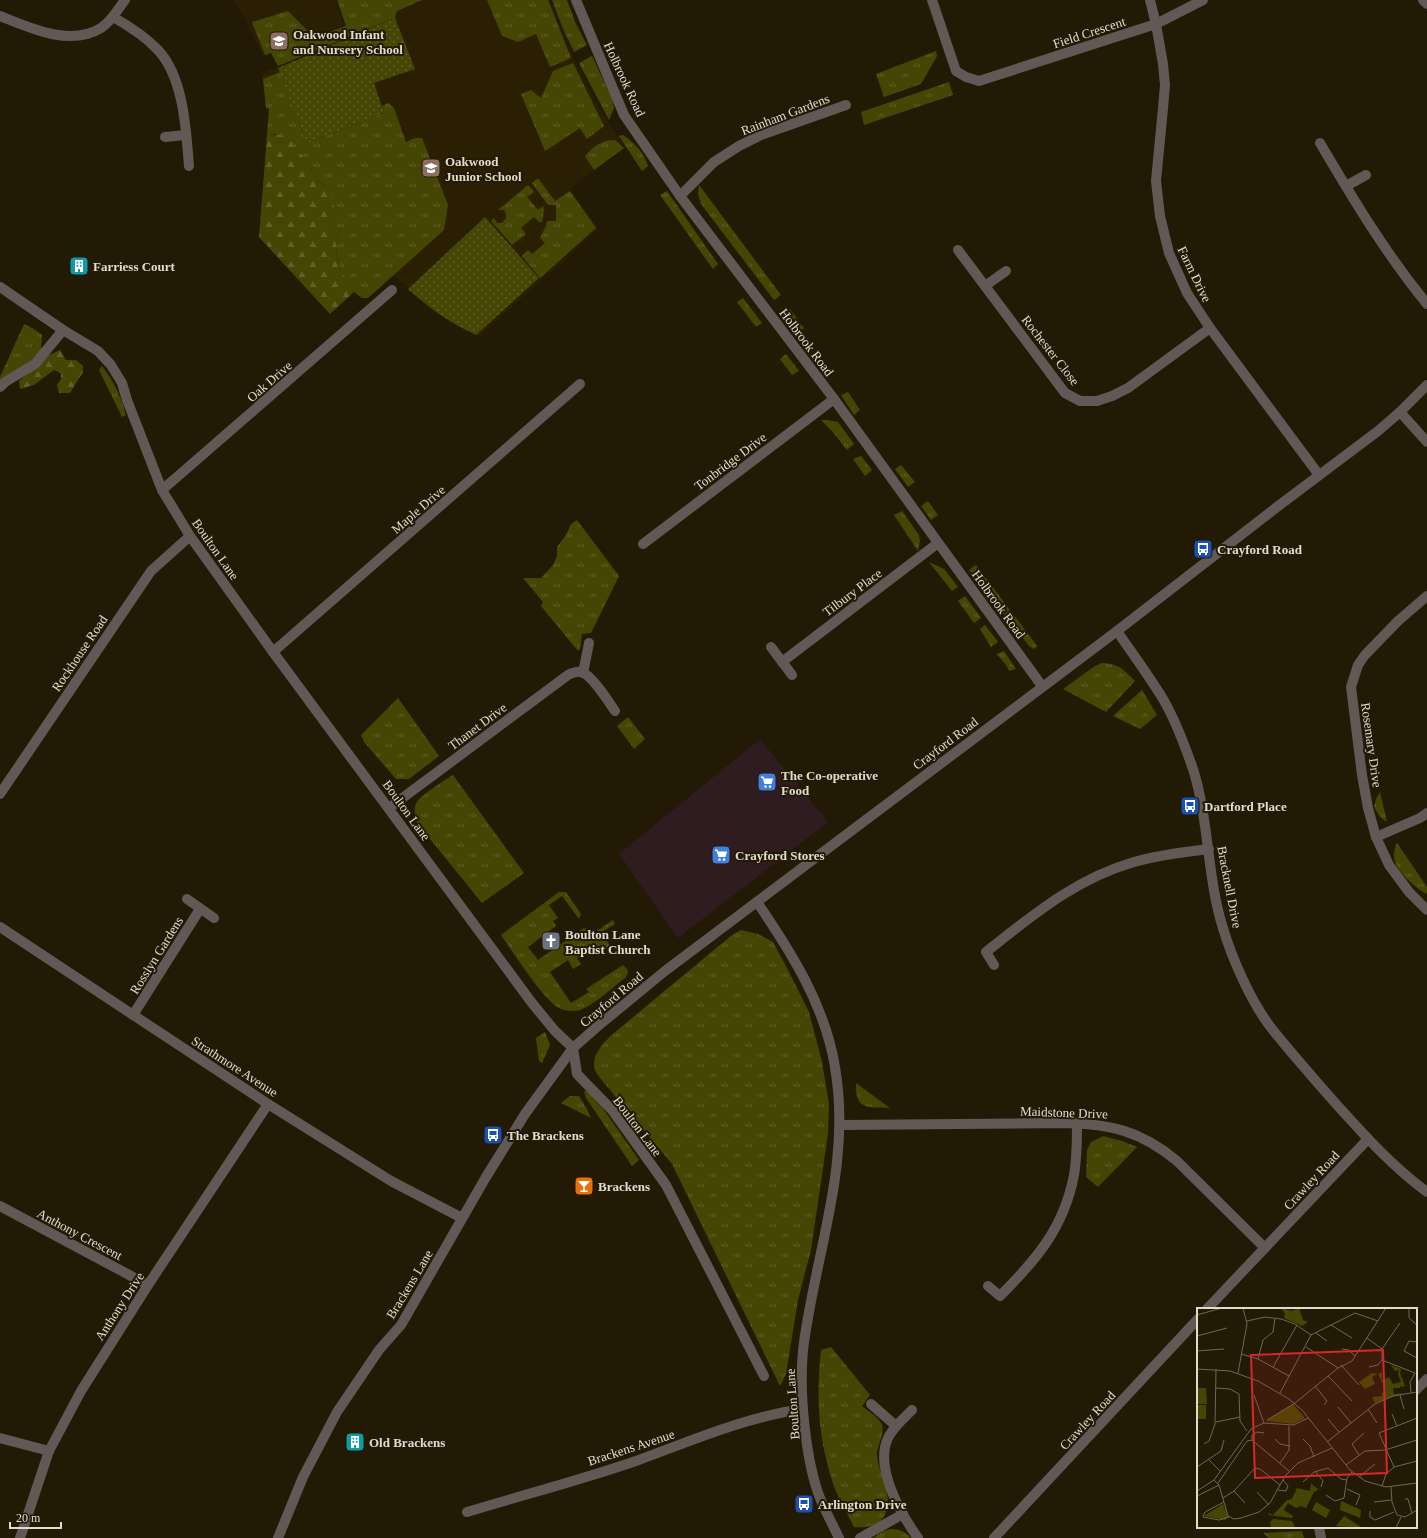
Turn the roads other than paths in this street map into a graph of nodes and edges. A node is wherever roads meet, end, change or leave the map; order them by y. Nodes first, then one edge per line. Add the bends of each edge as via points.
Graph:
1 (125, 0) edge
2 (576, 0) edge
3 (932, 0) edge
4 (1150, 0) edge
5 (1203, 0) edge
6 (1423, 0) edge
7 (1427, 4) edge
8 (0, 16) edge
9 (113, 17) junction
10 (1156, 24) junction
11 (846, 105) dead end
12 (186, 135) junction
13 (165, 137) dead end
14 (1320, 143) dead end
15 (189, 166) dead end
16 (1366, 175) dead end
17 (1346, 186) junction
18 (680, 196) junction
19 (958, 250) dead end
20 (1006, 272) dead end
21 (985, 286) junction
22 (0, 287) edge
23 (392, 290) dead end
24 (1427, 304) edge
25 (1210, 328) junction
26 (63, 330) junction
27 (580, 384) dead end
28 (1427, 385) edge
29 (0, 387) edge
30 (834, 399) junction
31 (1400, 412) junction
32 (1427, 442) edge
33 (1319, 475) junction
34 (162, 490) junction
35 (190, 536) junction
36 (938, 543) junction
37 (643, 544) dead end
38 (1427, 596) edge
39 (1117, 631) junction
40 (589, 643) dead end
41 (771, 647) dead end
42 (273, 652) junction
43 (782, 662) junction
44 (584, 673) junction
45 (792, 675) dead end
46 (1042, 686) junction
47 (615, 711) dead end
48 (0, 794) edge
49 (389, 808) junction
50 (1427, 813) edge
51 (1376, 837) junction
52 (1209, 849) junction
53 (187, 899) dead end
54 (757, 902) junction
55 (200, 909) junction
56 (1427, 910) edge
57 (214, 918) dead end
58 (0, 926) edge
59 (994, 965) dead end
60 (133, 1015) junction
61 (573, 1048) junction
62 (268, 1104) junction
63 (1077, 1123) junction
64 (840, 1125) junction
65 (1368, 1139) junction
66 (1427, 1192) edge
67 (0, 1206) edge
68 (462, 1218) junction
69 (1265, 1248) junction
70 (148, 1285) junction
71 (988, 1286) dead end
72 (1208, 1308) edge
73 (1197, 1320) edge
74 (764, 1376) dead end
75 (1427, 1379) edge
76 (1417, 1389) edge
77 (871, 1404) dead end
78 (803, 1409) junction
79 (912, 1410) dead end
80 (896, 1426) junction
81 (0, 1438) edge
82 (49, 1451) junction
83 (468, 1512) dead end
84 (903, 1514) junction
85 (1319, 1528) edge
86 (20, 1538) edge
87 (278, 1538) edge
88 (840, 1538) edge
89 (860, 1538) edge
90 (918, 1538) edge
91 (994, 1538) edge
92 (1321, 1538) edge

1 - 9 street
2 - 18 street, Holbrook Road via 624,115
3 - 10 street, Field Crescent via 956,71 979,81
4 - 10 street, Farm Drive
5 - 10 street, Field Crescent
6 - 7 street
8 - 9 street via 32,29 63,36 78,36 102,28
9 - 12 street via 129,26 158,50 167,63 182,102
10 - 25 street, Farm Drive via 1165,86 1156,181 1160,216 1169,253 1187,293
11 - 18 street, Rainham Gardens via 761,135 739,146 714,162
12 - 13 street
12 - 15 street
14 - 17 street
16 - 17 street
17 - 24 street via 1388,253
18 - 30 street, Holbrook Road
19 - 21 street, Rochester Close
20 - 21 street
21 - 25 street, Rochester Close via 1065,393 1080,401 1096,401 1128,388
22 - 26 street, Boulton Lane
23 - 34 street, Oak Drive
25 - 33 street, Farm Drive
26 - 29 street via 35,364
26 - 34 street, Boulton Lane via 98,351 111,365 122,383
27 - 42 street, Maple Drive
28 - 31 street, Crayford Road
30 - 36 street, Holbrook Road
30 - 37 street, Tonbridge Drive
31 - 32 street
31 - 33 street, Crayford Road
33 - 39 street, Crayford Road
34 - 35 street, Boulton Lane
35 - 42 street, Boulton Lane
35 - 48 street, Rockhouse Road via 151,571
36 - 43 street, Tilbury Place
36 - 46 street, Holbrook Road
38 - 51 street, Rosemary Drive via 1365,655 1358,665 1352,687 1362,775
39 - 46 street, Crayford Road
39 - 52 street, Bracknell Drive via 1163,700 1179,732 1193,770
40 - 44 street
41 - 43 street
42 - 49 street, Boulton Lane
43 - 45 street
44 - 47 street
44 - 49 street, Thanet Drive via 575,672 568,675
46 - 54 street, Crayford Road
49 - 61 street, Boulton Lane via 532,1003
50 - 51 street
51 - 56 street, Rosemary Drive via 1389,865 1409,892
52 - 59 street via 1160,855 1133,862 1081,883 1051,901 986,952
52 - 65 street, Bracknell Drive via 1222,925 1241,976 1258,1007 1292,1054
53 - 55 street, Rosslyn Gardens
54 - 61 street, Crayford Road via 665,971
54 - 64 street, Boulton Lane via 795,962 818,1008 835,1066
55 - 57 street, Rosslyn Gardens
55 - 60 street, Rosslyn Gardens
58 - 60 street, Strathmore Avenue
60 - 62 street, Strathmore Avenue
61 - 68 street, Brackens Lane via 525,1114
61 - 74 street, Boulton Lane via 576,1074 612,1110 666,1185
62 - 68 street, Strathmore Avenue via 391,1181
62 - 70 street, Anthony Drive
63 - 64 street, Maidstone Drive
63 - 69 street, Maidstone Drive via 1116,1128 1140,1136 1161,1148
63 - 71 street via 1076,1160 1071,1188 1052,1234 1033,1262 1000,1296
64 - 78 street, Boulton Lane via 835,1181 804,1351
65 - 66 street, Bracknell Drive via 1395,1166
65 - 69 street, Crawley Road
67 - 70 street, Anthony Crescent
68 - 87 street, Brackens Lane via 401,1324 379,1350 337,1412 303,1477
69 - 72 street, Crawley Road
70 - 82 street, Anthony Drive via 81,1391
73 - 91 street, Crawley Road
75 - 76 street
77 - 80 street
78 - 83 street, Brackens Avenue via 746,1421 634,1462
78 - 88 street, Boulton Lane via 818,1491
79 - 80 street
80 - 84 street via 888,1437 885,1464 891,1487
81 - 82 street
82 - 86 street, Anthony Drive
84 - 89 street
84 - 90 street
85 - 92 street

